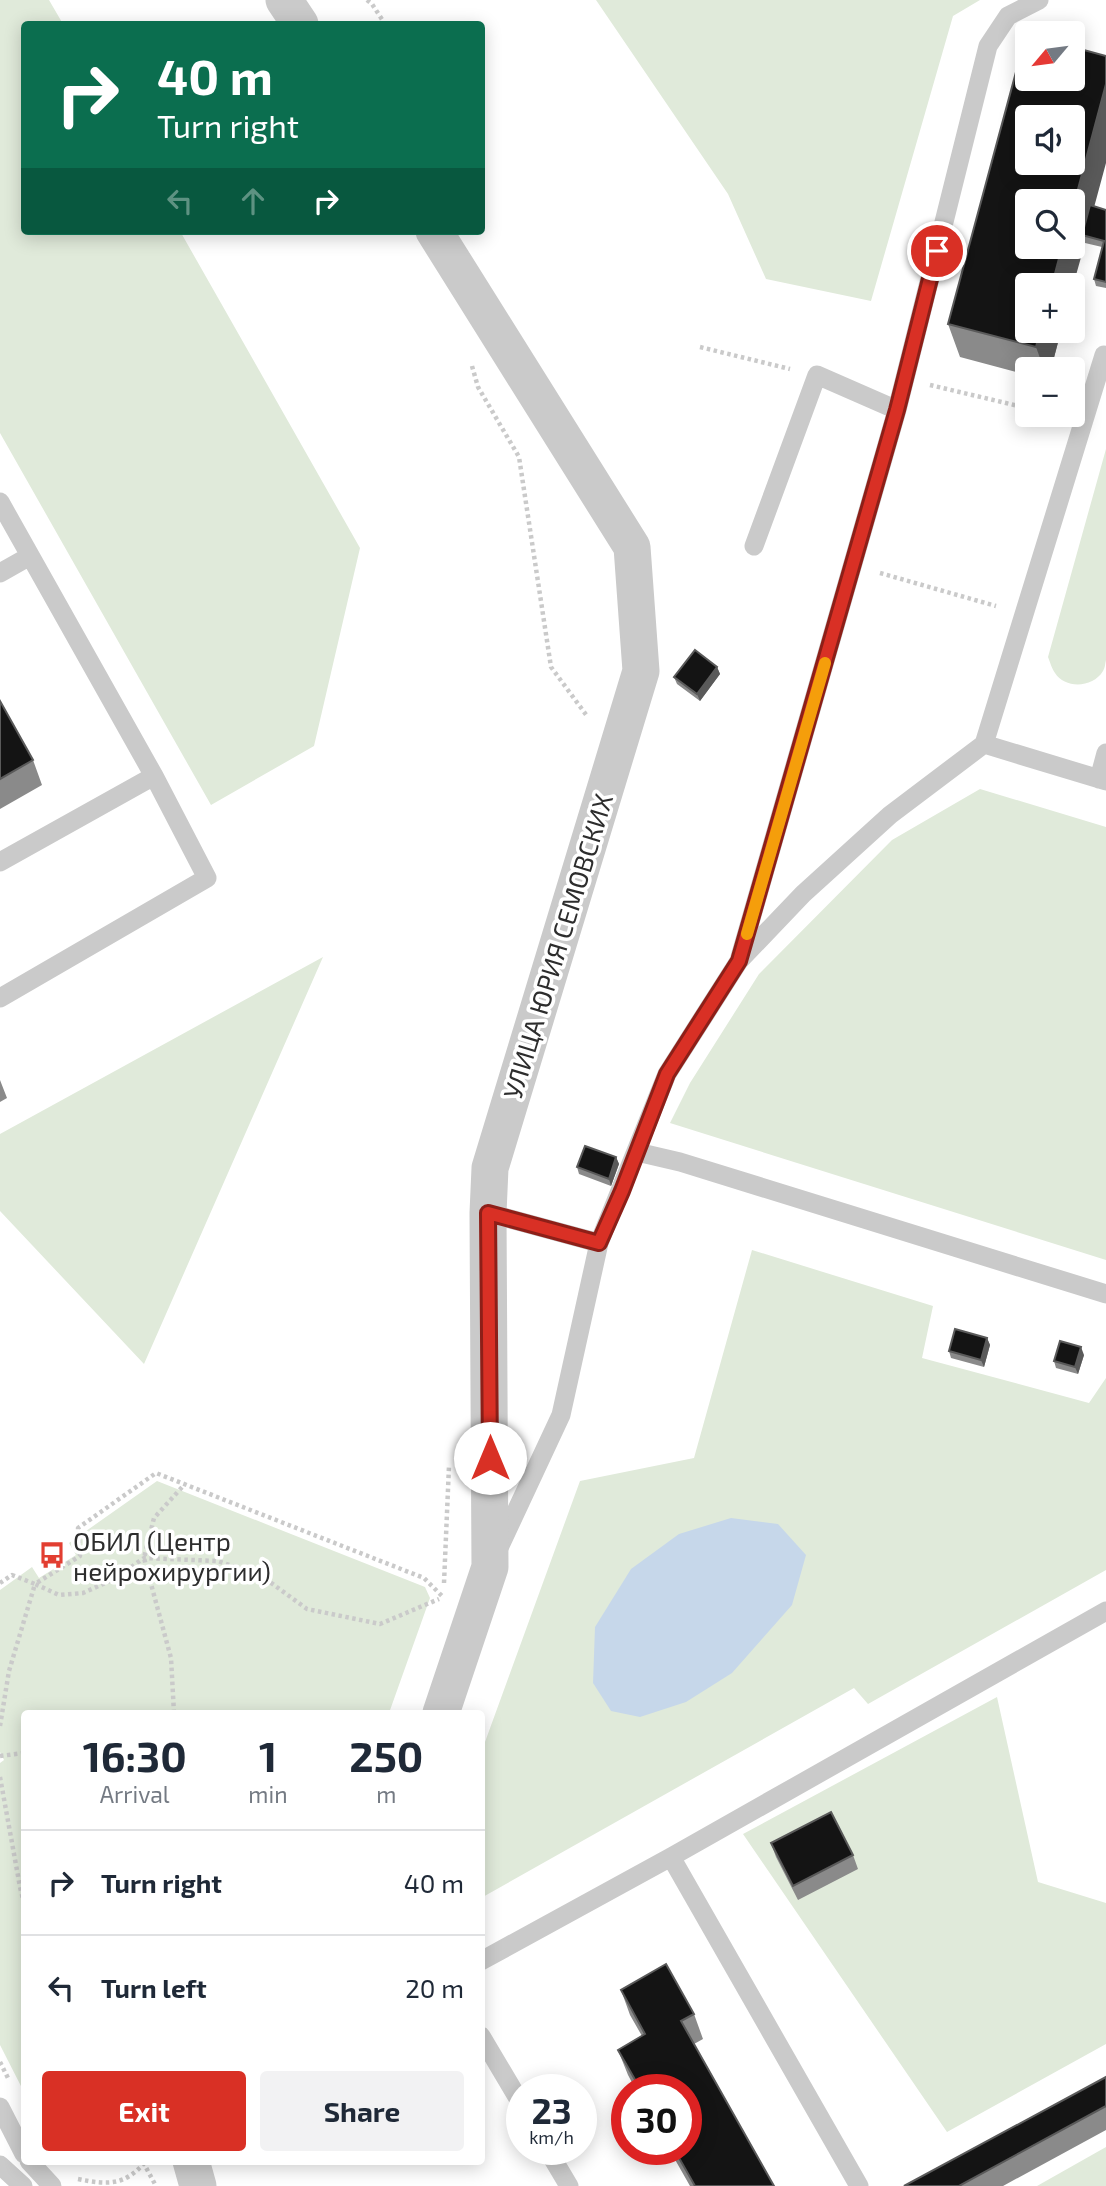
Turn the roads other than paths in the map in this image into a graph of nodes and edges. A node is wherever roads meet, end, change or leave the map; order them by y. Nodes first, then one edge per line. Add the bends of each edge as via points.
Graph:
1 (284, 0) edge
2 (1039, 0) edge
3 (298, 21) edge
4 (437, 235) edge
5 (1106, 356) edge
6 (897, 410) junction
7 (0, 502) edge
8 (754, 546) dead end
9 (30, 556) junction
10 (0, 573) edge
11 (984, 744) junction
12 (1106, 753) edge
13 (154, 776) junction
14 (1102, 780) edge
15 (0, 862) edge
16 (739, 961) junction
17 (0, 998) edge
18 (637, 1152) junction
19 (488, 1213) junction
20 (599, 1243) junction
21 (1106, 1294) edge
22 (491, 1567) junction
23 (1106, 1611) edge
24 (442, 1710) edge
25 (671, 1857) junction
26 (485, 1959) edge
27 (485, 2043) edge
28 (506, 2078) edge
29 (0, 2107) edge
30 (21, 2148) edge
31 (0, 2165) edge
32 (33, 2165) edge
33 (192, 2165) edge
34 (557, 2165) edge
35 (23, 2186) edge
36 (52, 2186) edge
37 (198, 2186) edge
38 (569, 2186) edge
39 (859, 2186) edge

1 - 3 street
2 - 6 lane via 1008,16 988,46
4 - 19 street, УЛИЦА ЮРИЯ СЕМОВСКИХ via 632,547 641,671 498,1139 490,1168
5 - 11 lane
6 - 8 lane via 817,375
6 - 16 lane
7 - 9 lane
9 - 10 lane
9 - 13 lane
11 - 14 lane
11 - 16 lane via 890,815 803,894
12 - 14 lane
13 - 15 lane
13 - 17 lane via 207,878
16 - 18 lane via 667,1074
18 - 20 lane
18 - 21 lane
19 - 20 lane
19 - 22 street, УЛИЦА ЮРИЯ СЕМОВСКИХ
20 - 22 lane via 561,1415
22 - 24 street, УЛИЦА ЮРИЯ СЕМОВСКИХ
23 - 25 lane
25 - 26 lane
25 - 39 lane
27 - 28 lane
29 - 30 lane
31 - 35 lane
32 - 36 lane
33 - 37 street
34 - 38 lane

